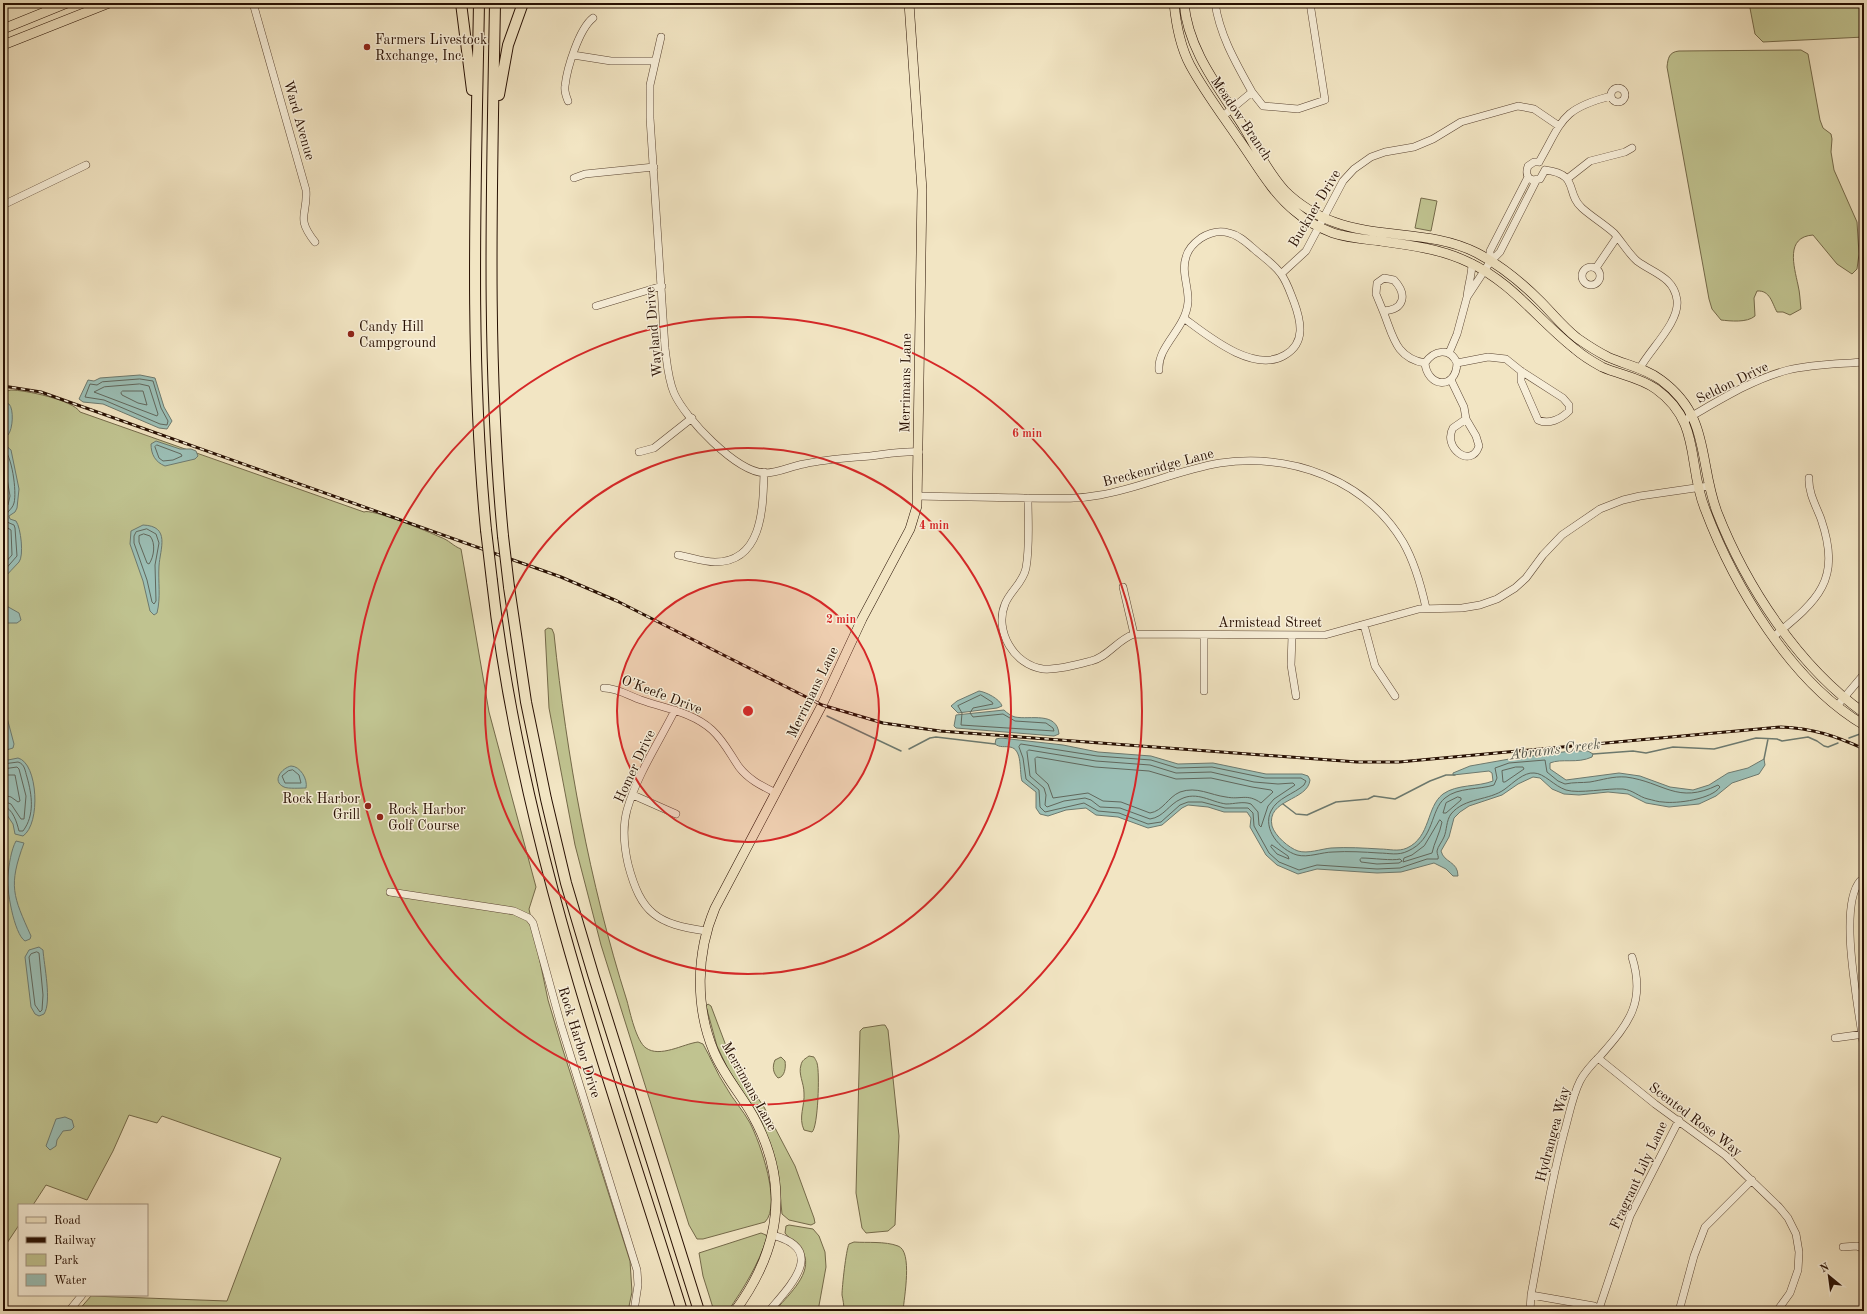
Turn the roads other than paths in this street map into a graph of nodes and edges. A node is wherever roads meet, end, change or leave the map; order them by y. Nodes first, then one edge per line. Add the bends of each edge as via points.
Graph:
1 (67, 3) edge
2 (110, 3) edge
3 (253, 3) edge
4 (461, 3) edge
5 (479, 3) edge
6 (495, 3) edge
7 (523, 3) edge
8 (909, 3) edge
9 (1174, 3) edge
10 (1184, 3) edge
11 (1215, 3) edge
12 (1310, 3) edge
13 (46, 7) edge
14 (594, 18) dead end
15 (3, 29) edge
16 (37, 31) junction
17 (661, 37) dead end
18 (3, 45) edge
19 (573, 55) junction
20 (655, 61) junction
21 (1252, 92) junction
22 (1611, 96) dead end
23 (568, 101) dead end
24 (1232, 109) junction
25 (1223, 116) junction
26 (1558, 126) junction
27 (1632, 148) dead end
28 (1539, 162) junction
29 (86, 165) dead end
30 (654, 167) junction
31 (1545, 170) junction
32 (1528, 177) junction
33 (574, 178) dead end
34 (476, 179) junction
35 (1567, 179) junction
36 (1536, 180) junction
37 (492, 183) junction
38 (3, 205) edge
39 (1324, 218) junction
40 (1320, 227) junction
41 (1617, 237) junction
42 (315, 242) dead end
43 (1490, 262) junction
44 (1472, 263) junction
45 (1596, 268) dead end
46 (1484, 271) junction
47 (1281, 274) junction
48 (662, 286) junction
49 (1467, 297) junction
50 (596, 306) dead end
51 (1383, 311) junction
52 (1184, 319) junction
53 (1448, 353) junction
54 (1864, 362) edge
55 (1425, 363) junction
56 (1457, 363) junction
57 (1640, 368) junction
58 (1159, 370) dead end
59 (1521, 371) junction
60 (1451, 380) junction
61 (1692, 416) junction
62 (692, 418) junction
63 (1466, 420) junction
64 (1684, 421) junction
65 (639, 452) dead end
66 (919, 452) junction
67 (764, 472) junction
68 (1809, 478) dead end
69 (1709, 486) junction
70 (1698, 487) junction
71 (918, 496) junction
72 (1028, 498) junction
73 (678, 555) dead end
74 (1123, 587) dead end
75 (1426, 608) junction
76 (1364, 625) junction
77 (1782, 630) junction
78 (1134, 634) junction
79 (1204, 635) junction
80 (1292, 636) junction
81 (1773, 637) junction
82 (1864, 674) edge
83 (604, 688) dead end
84 (1204, 692) dead end
85 (1296, 696) dead end
86 (1395, 696) dead end
87 (1844, 698) junction
88 (1837, 706) junction
89 (675, 710) junction
90 (1864, 713) edge
91 (1864, 725) edge
92 (776, 794) junction
93 (633, 795) junction
94 (676, 814) dead end
95 (1860, 881) dead end
96 (390, 892) dead end
97 (706, 931) junction
98 (1632, 957) dead end
99 (1863, 1034) edge
100 (1835, 1038) dead end
101 (1864, 1050) edge
102 (1598, 1058) junction
103 (1679, 1120) junction
104 (1752, 1180) junction
105 (772, 1235) junction
106 (1843, 1247) dead end
107 (1864, 1249) edge
108 (1531, 1294) junction
109 (81, 1296) edge
110 (1601, 1310) edge
111 (69, 1311) edge
112 (634, 1311) edge
113 (682, 1311) edge
114 (699, 1311) edge
115 (735, 1311) edge
116 (769, 1311) edge
117 (1530, 1311) edge
118 (1679, 1311) edge
119 (1777, 1311) edge

1 - 13 main road
2 - 16 main road
3 - 42 street, Ward Avenue via 306,190 304,223
4 - 34 highway via 472,88
5 - 34 highway
6 - 37 highway
7 - 37 highway via 508,45 500,82
8 - 66 main road, Merrimans Lane via 922,190
9 - 25 main road, Meadow Branch via 1182,44 1190,64
10 - 24 main road, Meadow Branch via 1190,36 1200,59
11 - 21 street via 1218,22 1228,49
12 - 21 street via 1325,100 1298,109 1263,106
13 - 15 main road
13 - 16 main road via 49,16
14 - 19 street via 582,30
16 - 18 main road
17 - 20 street, Wayland Drive
19 - 20 street via 611,61
19 - 23 street via 565,86
20 - 30 street, Wayland Drive via 650,98
21 - 24 street
22 - 26 street via 1576,108
24 - 25 street
24 - 39 main road, Meadow Branch via 1286,192
25 - 40 main road, Meadow Branch via 1274,190 1296,212
26 - 28 street
26 - 39 street, Buckner Drive via 1534,109 1518,106 1461,122 1414,148 1380,154 1364,161 1349,174 1333,197
27 - 35 street via 1590,161
28 - 31 street
28 - 32 street via 1528,166
29 - 38 street
30 - 33 street via 585,174
30 - 48 street, Wayland Drive
31 - 35 street via 1558,173
31 - 36 street via 1543,177
32 - 36 street
32 - 43 street via 1490,251
34 - 113 highway, bridge via 475,370 486,530 513,719 536,826 576,975
35 - 41 street via 1579,205
36 - 43 street via 1500,252
37 - 114 highway, bridge via 491,352 497,466 509,587 526,702 566,883
39 - 40 street, Buckner Drive
39 - 43 main road, Meadow Branch via 1348,226 1450,243 1478,254
40 - 44 main road, Meadow Branch via 1347,236 1443,252
40 - 47 street, Buckner Drive via 1306,251
41 - 45 street
41 - 57 street via 1638,261 1668,280 1676,295 1677,302 1672,322
43 - 46 street
43 - 57 main road, Meadow Branch via 1520,282 1576,337 1605,356
44 - 46 main road, Meadow Branch
44 - 49 street
46 - 49 street
46 - 64 main road, Meadow Branch via 1513,290 1576,350 1604,368 1639,379 1657,390 1673,405
47 - 52 street via 1235,235 1218,232 1204,236 1192,245 1184,261 1188,297
47 - 52 street via 1289,288 1301,327 1296,344 1281,357 1262,360 1242,355
48 - 50 street
48 - 62 street, Wayland Drive via 665,348 671,385 678,400
49 - 53 street via 1457,334
51 - 51 street via 1375,288 1380,280 1387,278 1397,283 1402,300 1401,305 1395,310
51 - 55 street via 1397,345 1404,355 1414,361
52 - 58 street via 1161,355
53 - 55 street via 1436,353
53 - 56 street
54 - 61 street, Seldon Drive via 1804,367 1775,374 1743,387
55 - 60 street via 1428,373 1434,380
56 - 59 street via 1488,357 1506,359
56 - 60 street via 1455,375
57 - 61 main road, Meadow Branch via 1671,388
59 - 59 street via 1563,398 1569,405 1569,411 1554,420 1538,420 1521,381
60 - 63 street via 1464,407
61 - 64 street, Seldon Drive
61 - 69 main road, Meadow Branch via 1702,444
62 - 65 street via 654,448
62 - 67 street, Wayland Drive via 728,455 744,466
63 - 63 street via 1453,428 1451,438 1453,447 1460,454 1469,456 1474,454 1479,446
64 - 70 main road, Meadow Branch via 1691,442
66 - 67 street, Wayland Drive via 839,458 775,472
66 - 71 main road, Merrimans Lane
67 - 73 street via 760,523 748,546 736,556 721,562 708,562
68 - 77 street via 1810,490 1828,541 1827,576 1814,601
69 - 70 street, Armistead Street
69 - 77 main road, Meadow Branch via 1718,516 1747,576
70 - 75 street, Armistead Street via 1640,496 1600,509 1562,535 1526,578 1497,599 1471,607
70 - 81 main road, Meadow Branch via 1704,508 1738,581
71 - 72 street, Breckenridge Lane
71 - 92 main road, Merrimans Lane via 910,529 862,619
72 - 75 street, Breckenridge Lane via 1064,499 1100,495 1220,463 1265,461 1317,471 1346,486 1380,512 1406,548 1418,575
72 - 78 street via 1026,568 1022,579 1005,604 1002,616 1004,635 1012,650 1028,664 1039,668 1056,668 1096,660
74 - 78 street
75 - 76 street, Armistead Street
76 - 80 street, Armistead Street via 1324,635
76 - 86 street via 1375,666
77 - 81 street
77 - 87 main road, Meadow Branch via 1809,664
78 - 79 street, Armistead Street
79 - 80 street, Armistead Street
79 - 84 street
80 - 85 street via 1291,665
81 - 88 main road, Meadow Branch via 1806,676
82 - 87 street
83 - 89 street, O'Keefe Drive
87 - 88 street
87 - 90 main road, Meadow Branch
88 - 91 main road, Meadow Branch
89 - 92 street, O'Keefe Drive via 697,719 711,729 744,772
89 - 93 street, Homer Drive
92 - 97 main road, Merrimans Lane via 715,908
93 - 94 street
93 - 97 street, Homer Drive via 624,823 624,845 633,882 640,898 650,912 666,922
95 - 99 street via 1852,899 1850,935
96 - 112 street, Rock Harbor Drive via 514,911 529,918 533,923 561,1025 637,1270 638,1285
97 - 105 main road, Merrimans Lane via 701,973 703,1018 718,1061 753,1116 768,1150 775,1190
98 - 102 street, Hydrangea Way via 1637,987 1634,1008 1628,1023
99 - 100 street
99 - 101 street
102 - 103 street, Scented Rose Way via 1631,1086
102 - 108 street, Hydrangea Way via 1587,1070 1574,1097 1554,1172
103 - 104 street, Scented Rose Way via 1725,1155
103 - 110 street, Fragrant Lily Lane via 1630,1216
104 - 118 street via 1705,1227
104 - 119 street, Scented Rose Way via 1788,1218 1796,1234 1798,1270 1790,1293
105 - 115 main road, Merrimans Lane via 758,1275
105 - 116 street via 792,1244 799,1252 802,1265 794,1282
106 - 107 street via 1857,1246
108 - 110 street via 1594,1306
108 - 117 street, Hydrangea Way
109 - 111 street

